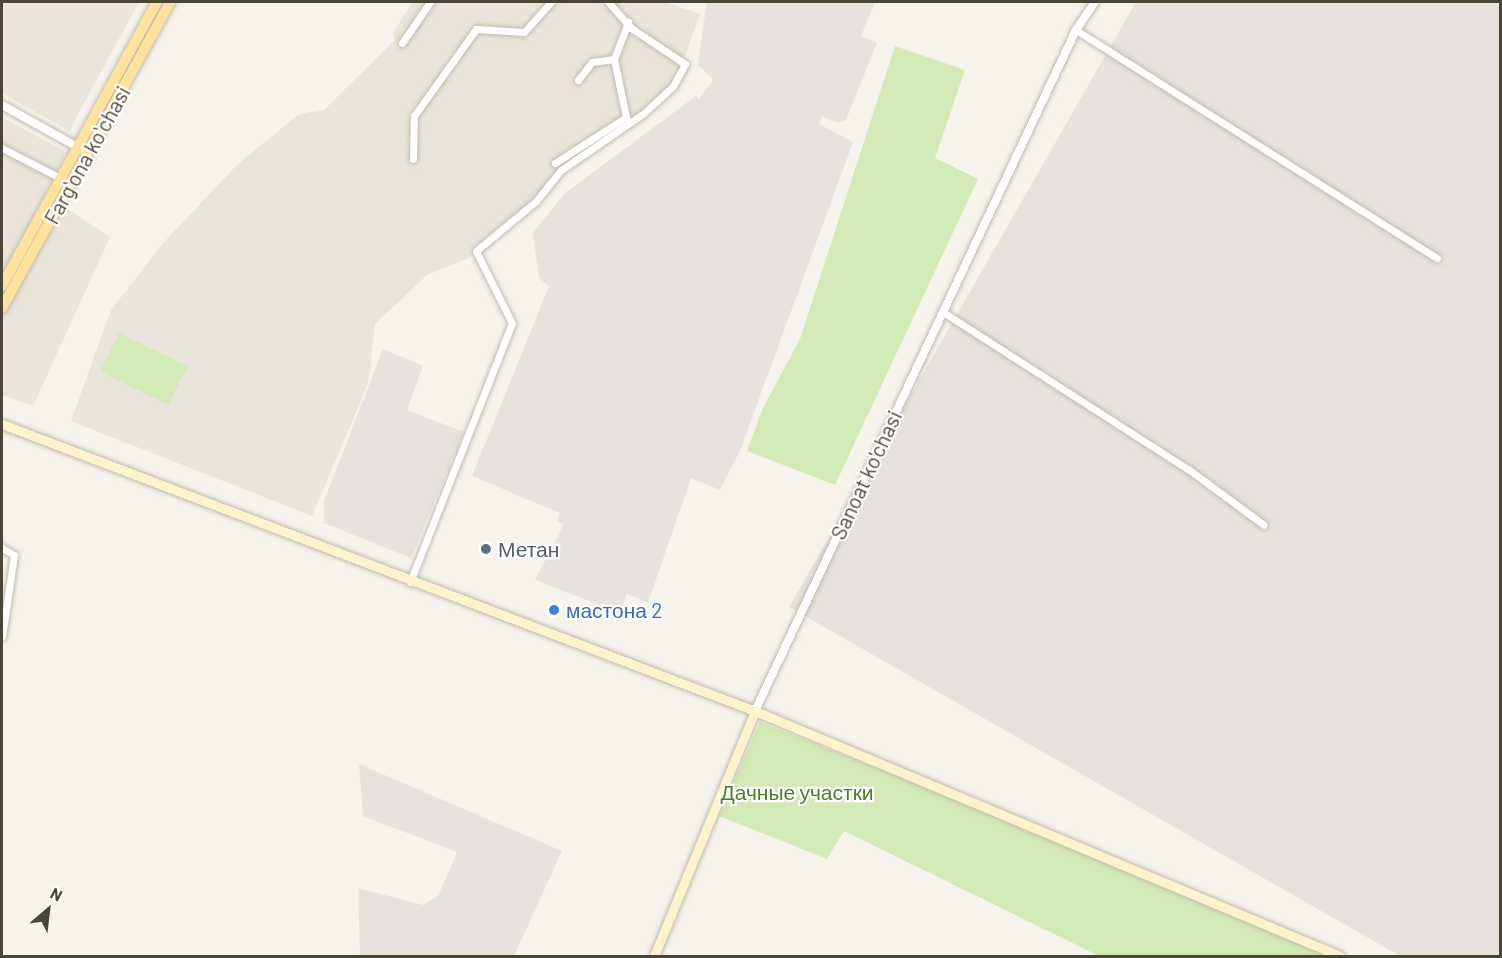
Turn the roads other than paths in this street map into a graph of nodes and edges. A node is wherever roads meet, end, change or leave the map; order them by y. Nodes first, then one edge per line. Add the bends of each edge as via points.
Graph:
1 (157, 2) edge
2 (170, 2) edge
3 (430, 2) edge
4 (551, 2) edge
5 (608, 2) edge
6 (1095, 2) edge
7 (628, 22) junction
8 (1076, 30) junction
9 (402, 44) dead end
10 (614, 59) junction
11 (578, 80) dead end
12 (2, 105) edge
13 (2, 148) edge
14 (79, 148) junction
15 (89, 154) junction
16 (413, 159) dead end
17 (555, 163) dead end
18 (62, 179) junction
19 (1437, 258) dead end
20 (2, 286) edge
21 (2, 308) edge
22 (943, 312) junction
23 (2, 424) edge
24 (1264, 525) dead end
25 (2, 548) edge
26 (410, 582) junction
27 (2, 636) edge
28 (755, 711) junction
29 (654, 957) edge
30 (1340, 957) edge

1 - 14 main road, Fargʻona koʻchasi
2 - 15 main road, Fargʻona koʻchasi
3 - 9 street
4 - 16 street via 524,32 476,28 414,116
5 - 7 street
6 - 8 street, Sanoat ko'chasi
7 - 10 street
7 - 26 street via 685,64 681,75 644,113 561,170 475,256 509,308 512,323
8 - 19 street
8 - 22 street, Sanoat ko'chasi
10 - 11 street via 592,62
10 - 17 street via 626,117
12 - 14 street
13 - 18 street
14 - 15 street
14 - 18 main road, Fargʻona koʻchasi
15 - 21 main road, Fargʻona koʻchasi
18 - 20 main road, Fargʻona koʻchasi
22 - 24 street via 1188,469
22 - 28 street, Sanoat ko'chasi
23 - 26 main road
25 - 27 street via 14,555
26 - 28 main road
28 - 29 main road, Sanoat ko'chasi
28 - 30 main road

